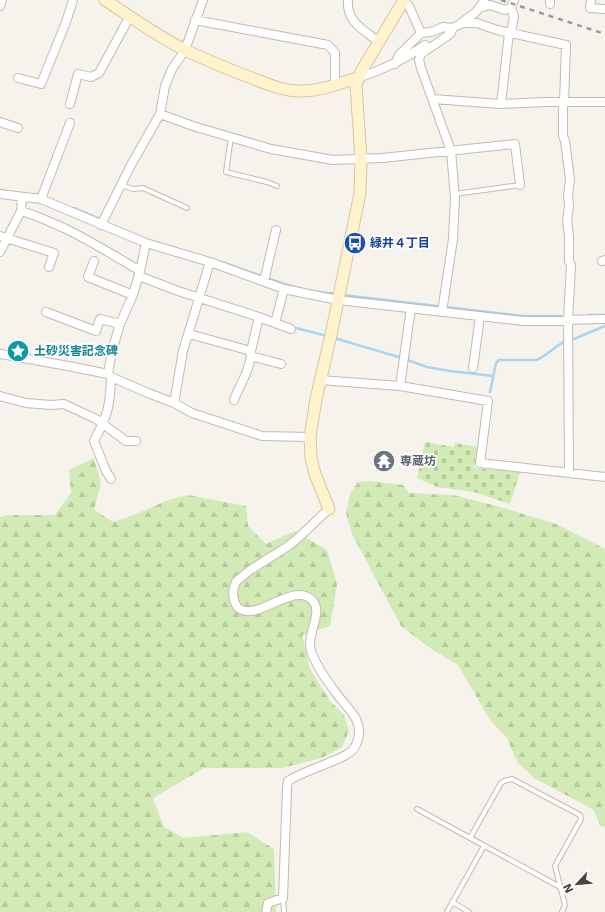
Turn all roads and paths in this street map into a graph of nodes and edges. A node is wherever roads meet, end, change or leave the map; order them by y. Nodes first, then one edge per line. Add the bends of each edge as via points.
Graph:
1 (2, 0) edge
2 (73, 0) edge
3 (105, 0) edge
4 (203, 0) edge
5 (348, 0) edge
6 (591, 0) edge
7 (406, 3) edge
8 (513, 4) edge
9 (0, 6) edge
10 (605, 9) edge
11 (130, 16) junction
12 (195, 20) junction
13 (456, 26) junction
14 (420, 33) junction
15 (510, 33) junction
16 (379, 42) junction
17 (185, 50) junction
18 (395, 64) junction
19 (18, 78) dead end
20 (358, 78) junction
21 (335, 84) junction
22 (433, 99) junction
23 (564, 102) junction
24 (605, 102) edge
25 (70, 104) dead end
26 (500, 104) junction
27 (160, 114) junction
28 (0, 122) edge
29 (70, 123) dead end
30 (18, 128) dead end
31 (231, 137) junction
32 (452, 151) junction
33 (361, 159) junction
34 (121, 185) junction
35 (520, 185) joint
36 (277, 186) dead end
37 (0, 194) edge
38 (455, 194) junction
39 (22, 197) junction
40 (41, 199) junction
41 (187, 208) dead end
42 (21, 212) junction
43 (101, 225) junction
44 (276, 230) dead end
45 (4, 237) edge
46 (146, 243) junction
47 (0, 252) edge
48 (94, 260) dead end
49 (210, 262) junction
50 (49, 267) dead end
51 (140, 274) junction
52 (264, 281) junction
53 (284, 289) junction
54 (133, 295) junction
55 (199, 297) junction
56 (338, 300) junction
57 (411, 308) junction
58 (46, 312) dead end
59 (442, 312) junction
60 (259, 316) junction
61 (480, 316) junction
62 (605, 319) edge
63 (568, 320) junction
64 (275, 323) junction
65 (120, 324) junction
66 (291, 329) dead end
67 (189, 334) junction
68 (0, 354) edge
69 (251, 354) junction
70 (281, 364) dead end
71 (473, 368) dead end
72 (110, 376) junction
73 (320, 380) junction
74 (400, 386) junction
75 (0, 396) edge
76 (234, 400) dead end
77 (174, 403) junction
78 (103, 424) junction
79 (310, 437) junction
80 (136, 441) dead end
81 (569, 472) junction
82 (605, 477) edge
83 (111, 479) dead end
84 (329, 509) joint
85 (417, 809) dead end
86 (470, 838) junction
87 (484, 846) junction
88 (560, 887) junction
89 (284, 898) junction
90 (452, 902) junction
91 (266, 912) edge
92 (284, 912) edge
93 (447, 912) edge
94 (469, 912) edge
95 (562, 912) edge

1 - 9 street
2 - 19 street via 40,84
3 - 11 street
4 - 12 street
5 - 16 street via 350,16 355,23
6 - 10 street via 590,8
7 - 14 street
7 - 16 street
8 - 13 street via 504,10 482,4 476,12
8 - 15 street via 514,16
11 - 17 street
11 - 25 street via 100,73 91,77 78,74
12 - 17 street
12 - 21 street via 328,45 335,52
13 - 14 street
13 - 15 street via 477,23
13 - 18 street
13 - 22 street via 450,34 421,54 419,60
14 - 18 street via 399,55
15 - 23 street via 566,45
15 - 26 street
16 - 20 street
17 - 21 street via 284,89 308,91
17 - 27 street via 172,69 165,86
18 - 20 street
20 - 21 street
20 - 33 street via 356,85
22 - 26 street
22 - 32 street
23 - 24 street
23 - 26 street
23 - 63 street via 563,136 570,179 567,221 571,280
27 - 31 street
27 - 34 street
28 - 30 street
29 - 40 street
31 - 33 street via 292,154 333,160
31 - 36 lane via 226,172
32 - 33 street
32 - 35 street via 515,144
32 - 38 street
33 - 56 street via 360,193
34 - 41 lane via 133,189 143,188
34 - 43 street
35 - 38 lane
37 - 39 street
38 - 59 street via 453,239
39 - 40 street
39 - 42 street
40 - 43 street
42 - 45 street
42 - 51 street via 32,214 81,236
43 - 46 street
44 - 52 street
45 - 47 street
45 - 50 street via 54,253
46 - 49 street
46 - 51 street
48 - 54 street via 88,277
49 - 52 street
49 - 55 street
51 - 54 street
51 - 55 street
52 - 53 street
53 - 56 street
53 - 64 street
54 - 65 street
55 - 60 street
55 - 67 street
56 - 57 street
56 - 73 street
57 - 59 street
57 - 74 street
58 - 65 street via 96,331 100,319
59 - 61 street
60 - 64 street
60 - 69 street
61 - 63 street via 524,321
61 - 71 street
62 - 63 street
63 - 81 street
64 - 66 street
65 - 72 street via 112,351
67 - 69 street
67 - 77 street via 183,351
68 - 72 street
69 - 70 street
69 - 76 street via 244,379
72 - 77 street
72 - 78 street via 111,398
73 - 74 street
73 - 79 street
74 - 81 street via 488,401 480,463
75 - 78 street via 26,404 64,404
77 - 79 street via 192,413 262,436
78 - 80 street via 126,441
78 - 83 street via 94,440
79 - 84 street via 311,458
81 - 82 street
84 - 89 street via 288,546 255,566 236,582 232,592 234,602 240,609 248,612 297,594 308,596 314,602 317,613 311,633 312,653 333,690 359,723 356,747 346,755 288,781
85 - 86 lane
86 - 87 lane
86 - 88 lane via 502,783 512,778 580,814 582,819 554,866
87 - 88 lane
87 - 90 lane
88 - 95 lane via 566,906
89 - 91 street via 268,903
89 - 92 lane
90 - 93 lane
90 - 94 lane

